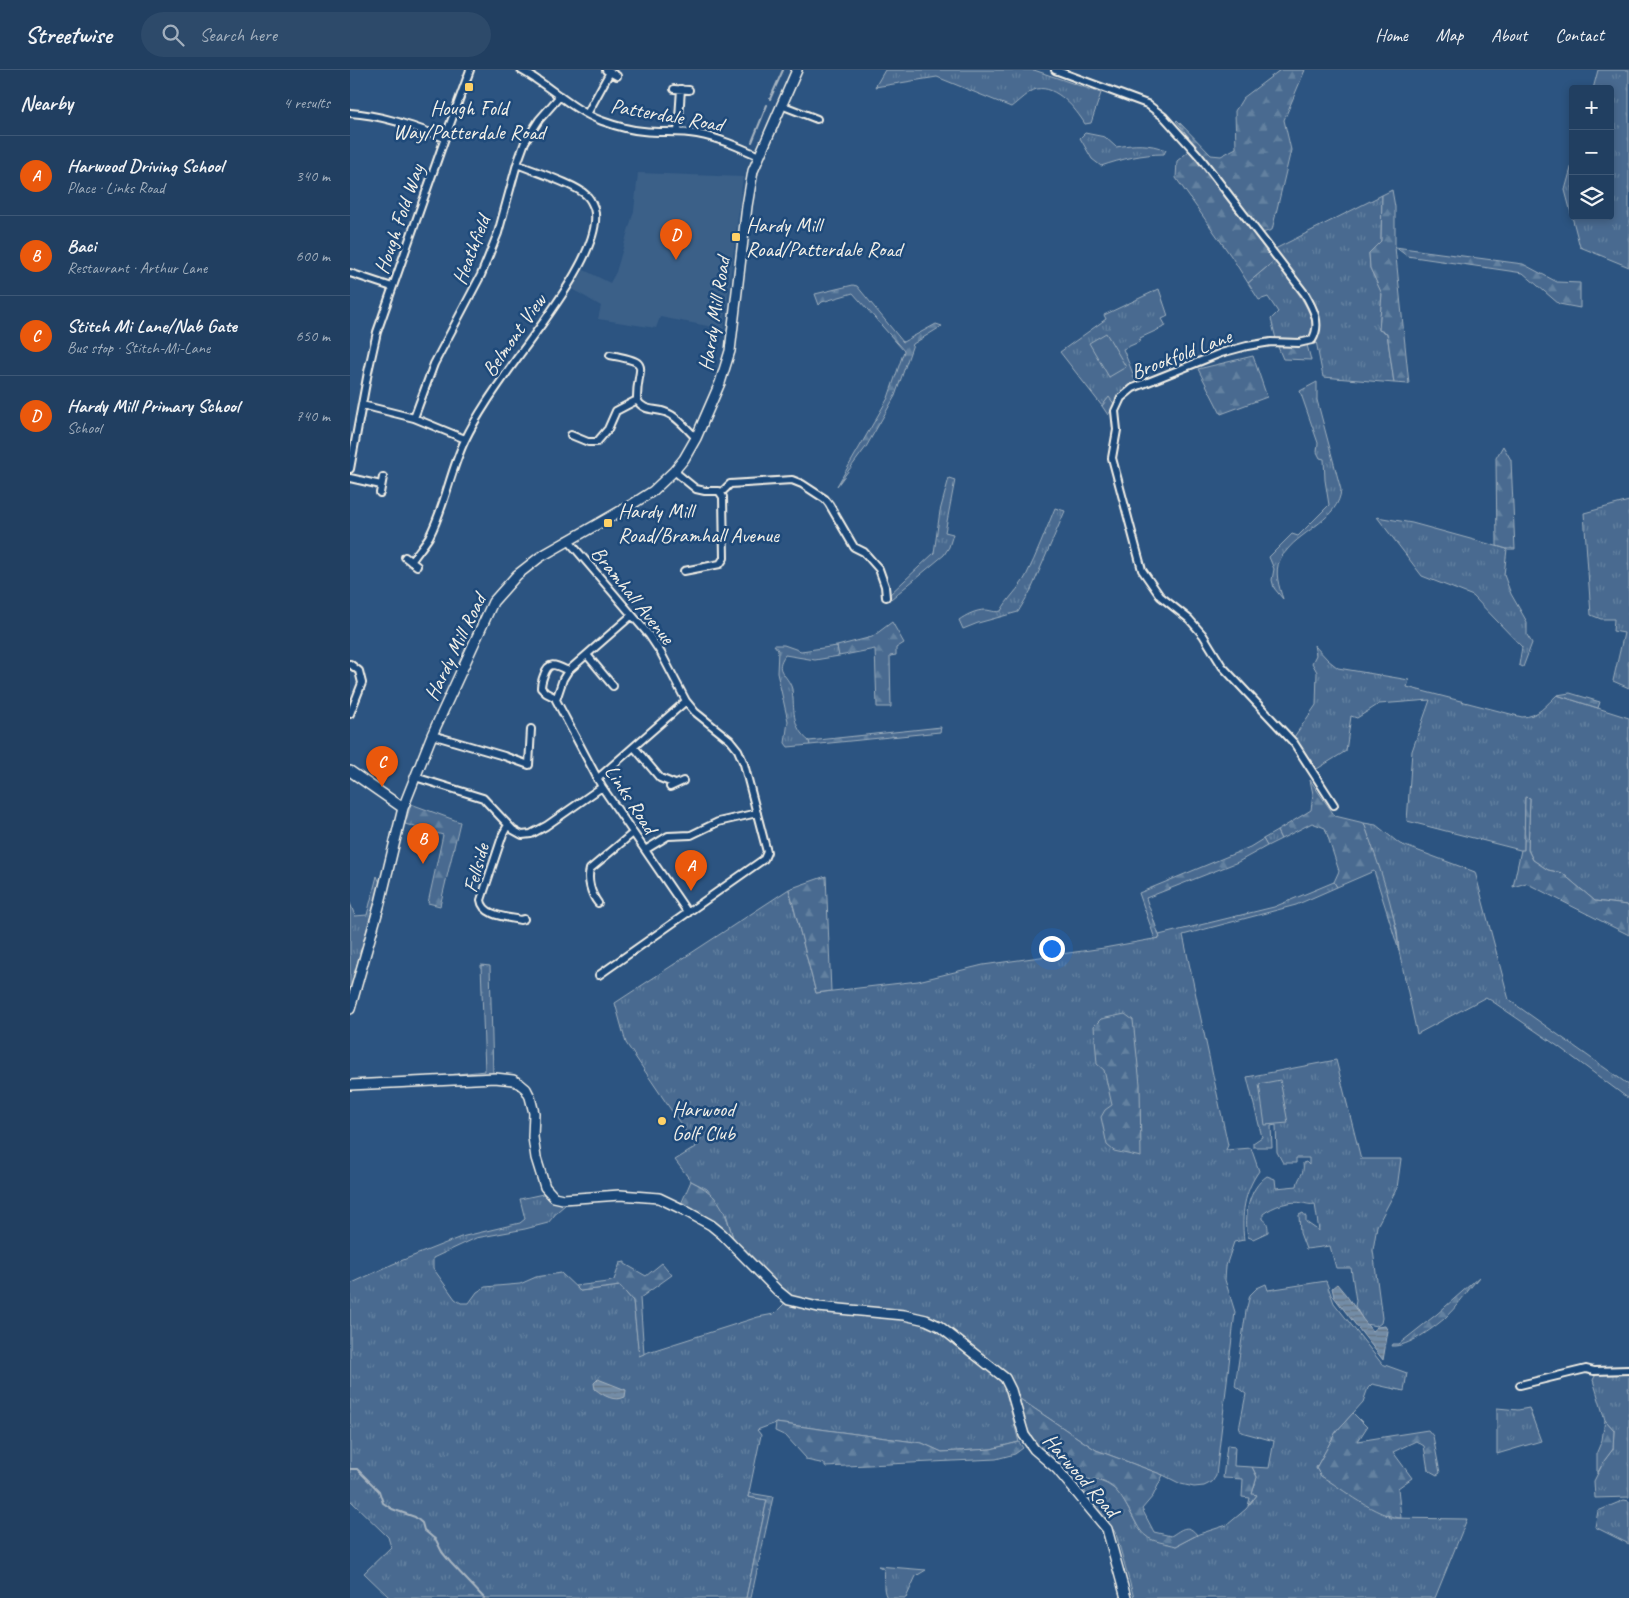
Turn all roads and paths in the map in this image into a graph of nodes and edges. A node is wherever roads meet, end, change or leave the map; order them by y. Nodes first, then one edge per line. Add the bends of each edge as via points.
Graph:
1 (470, 70) edge
2 (521, 70) edge
3 (797, 70) edge
4 (1055, 70) edge
5 (608, 71) edge
6 (618, 76) dead end
7 (689, 90) dead end
8 (560, 96) junction
9 (781, 105) junction
10 (350, 113) edge
11 (587, 114) junction
12 (817, 119) dead end
13 (678, 132) junction
14 (445, 138) junction
15 (758, 156) junction
16 (516, 164) junction
17 (350, 273) edge
18 (392, 287) junction
19 (610, 355) dead end
20 (637, 400) junction
21 (362, 405) junction
22 (414, 418) junction
23 (571, 435) dead end
24 (696, 438) junction
25 (465, 439) junction
26 (350, 469) edge
27 (674, 471) junction
28 (383, 477) dead end
29 (350, 478) edge
30 (381, 485) junction
31 (380, 493) dead end
32 (721, 493) junction
33 (568, 540) junction
34 (405, 557) dead end
35 (684, 571) dead end
36 (886, 597) dead end
37 (632, 615) junction
38 (586, 655) junction
39 (350, 664) edge
40 (568, 671) junction
41 (610, 685) dead end
42 (556, 698) junction
43 (686, 701) junction
44 (350, 714) edge
45 (531, 729) dead end
46 (432, 735) junction
47 (634, 747) junction
48 (350, 771) edge
49 (415, 777) junction
50 (597, 779) junction
51 (683, 781) dead end
52 (602, 788) junction
53 (1334, 805) dead end
54 (403, 808) junction
55 (757, 813) junction
56 (508, 825) junction
57 (633, 833) junction
58 (645, 850) junction
59 (599, 904) dead end
60 (688, 913) junction
61 (524, 919) dead end
62 (599, 975) dead end
63 (350, 1009) edge
64 (350, 1085) edge
65 (1629, 1370) edge
66 (1520, 1385) dead end
67 (1126, 1598) edge

1 - 14 street, Hough Fold Way
2 - 8 street, Patterdale Road
3 - 9 street, Hardy Mill Road
4 - 53 street, Brookfold Lane via 1147,104 1164,117 1199,156 1305,294 1315,315 1317,328 1312,340 1247,346 1133,388 1121,398 1115,411 1117,430 1112,458 1142,570 1160,596 1189,619 1222,666 1294,743
5 - 6 street
5 - 11 street
7 - 13 street via 678,89
8 - 11 street, Patterdale Road
8 - 16 street, Heathfield via 532,131
9 - 12 street
9 - 15 street, Hardy Mill Road
10 - 14 street via 412,126
11 - 13 street, Patterdale Road via 629,129
13 - 15 street, Patterdale Road via 713,138
14 - 18 street, Hough Fold Way
15 - 24 street, Hardy Mill Road via 750,187 730,351
16 - 22 street, Heathfield via 498,233 482,275 434,364
16 - 25 street, Belmont View via 586,194 594,208 594,225 584,258 572,281 493,392
17 - 18 street
18 - 21 street, Hough Fold Way via 377,332
19 - 20 street via 620,360 636,361 640,368
20 - 23 street via 616,411 608,429 597,442
20 - 24 street via 648,410 668,413
21 - 22 street
21 - 26 street, Hough Fold Way
22 - 25 street
24 - 27 street, Hardy Mill Road
25 - 34 street, Belmont View via 429,537 414,564
27 - 32 street via 696,488
27 - 33 street, Hardy Mill Road via 653,491
28 - 30 street
29 - 30 street
30 - 31 street
32 - 35 street via 723,562
32 - 36 street via 730,484 754,482 792,480 807,487 829,504 854,547 876,564
33 - 37 street, Bramhall Avenue
33 - 46 street, Hardy Mill Road via 517,575 493,602
37 - 38 street
37 - 43 street, Bramhall Avenue via 655,644
38 - 40 street
38 - 41 street
39 - 44 street via 363,672
40 - 42 street
40 - 42 street, Links Road via 555,665 546,669 541,688
42 - 50 street, Links Road
43 - 47 street
43 - 55 street, Bramhall Avenue via 738,750
45 - 46 street via 529,765
46 - 49 street, Hardy Mill Road
47 - 50 street
47 - 51 street via 660,778 672,786
48 - 54 street
49 - 54 street, Hardy Mill Road
49 - 56 street via 483,798
50 - 52 street, Links Road
52 - 56 street via 531,834 517,833
52 - 57 street, Links Road
54 - 63 street, Hardy Mill Road
55 - 58 street via 718,822 691,835 671,835
55 - 60 street, Bramhall Avenue via 766,849 764,859
56 - 61 street, Fellside via 502,834 481,900 488,911
57 - 58 street, Links Road
57 - 59 street via 590,869 593,896
58 - 60 street, Links Road
60 - 62 street, Bramhall Avenue
64 - 67 street, Harwood Road via 495,1078 513,1080 530,1096 536,1158 545,1187 554,1197 655,1197 702,1219 722,1234 778,1291 794,1302 910,1316 940,1326 1005,1378 1024,1435 1034,1449 1057,1469 1106,1529
65 - 66 street via 1586,1369

